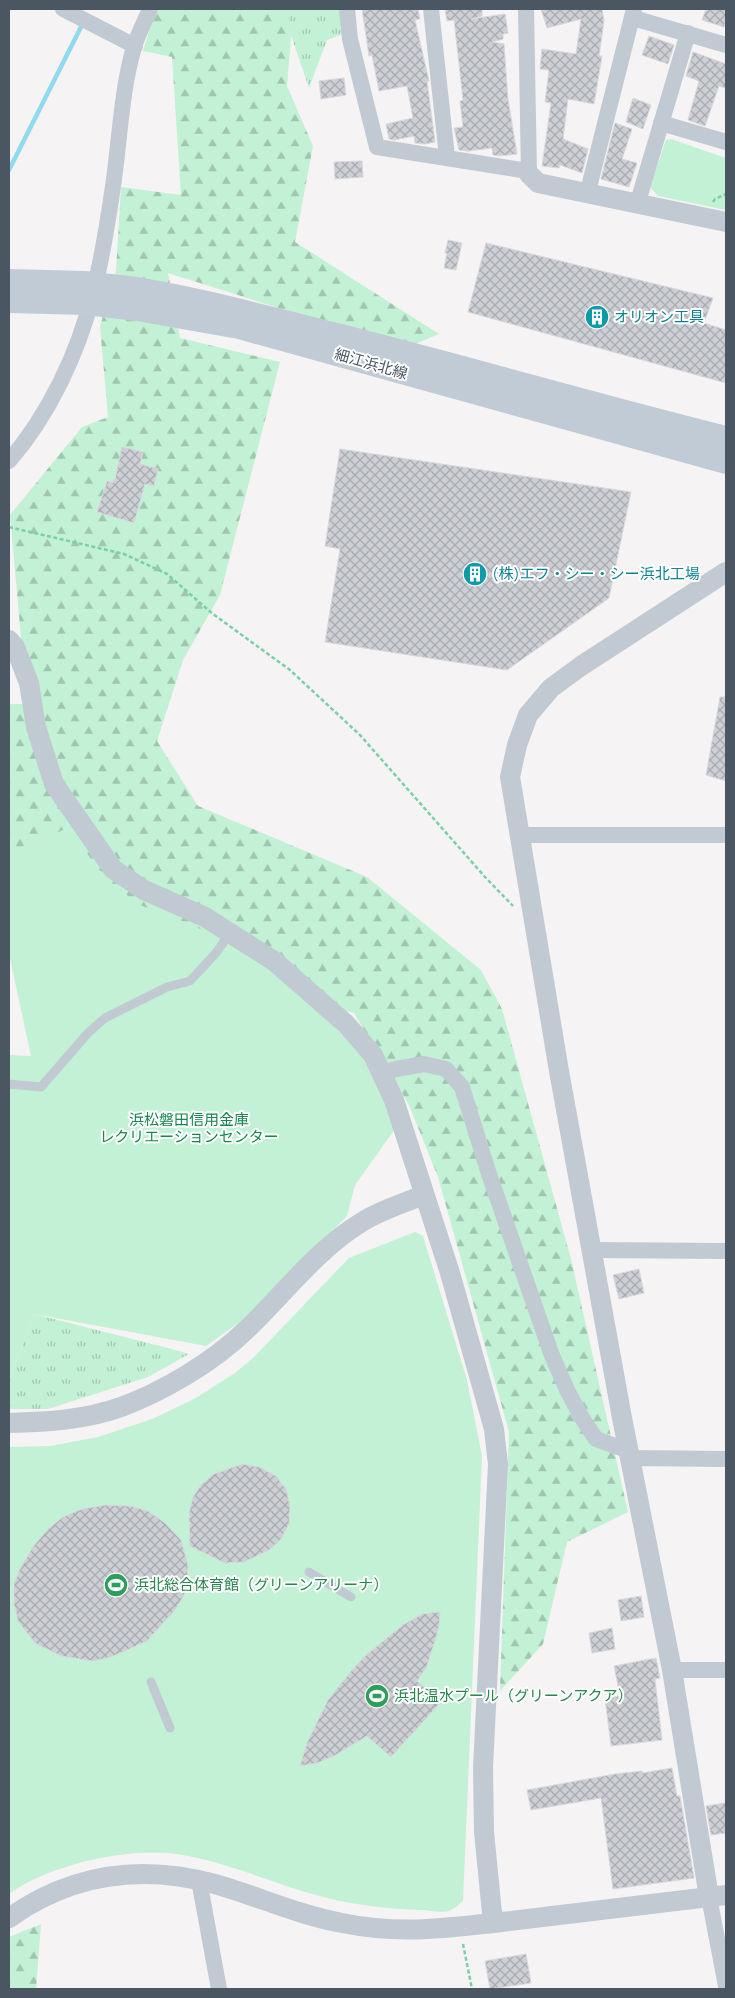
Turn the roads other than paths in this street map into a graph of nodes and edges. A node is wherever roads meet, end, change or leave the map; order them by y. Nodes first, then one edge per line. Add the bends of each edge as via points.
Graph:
1 (150, 9) edge
2 (347, 9) edge
3 (431, 9) edge
4 (526, 9) edge
5 (68, 11) edge
6 (634, 13) edge
7 (688, 33) junction
8 (726, 44) edge
9 (134, 46) junction
10 (661, 123) junction
11 (726, 142) edge
12 (447, 157) junction
13 (529, 172) junction
14 (588, 195) junction
15 (637, 205) junction
16 (726, 222) edge
17 (9, 281) edge
18 (137, 299) junction
19 (9, 300) edge
20 (726, 438) edge
21 (9, 461) edge
22 (726, 462) edge
23 (726, 572) edge
24 (9, 640) edge
25 (520, 835) junction
26 (726, 835) edge
27 (230, 933) junction
28 (382, 1073) junction
29 (9, 1084) edge
30 (424, 1195) junction
31 (591, 1250) junction
32 (726, 1251) edge
33 (9, 1423) edge
34 (630, 1455) junction
35 (726, 1458) edge
36 (309, 1572) dead end
37 (352, 1597) dead end
38 (672, 1670) junction
39 (726, 1670) edge
40 (151, 1682) dead end
41 (170, 1728) dead end
42 (199, 1880) junction
43 (718, 1896) edge
44 (9, 1918) edge
45 (492, 1923) junction
46 (726, 1986) edge
47 (220, 1989) edge

1 - 9 street
2 - 12 street via 350,39 377,147
3 - 12 street
4 - 13 street
5 - 9 street
6 - 7 street
6 - 14 street
7 - 8 street
7 - 10 street
9 - 21 street via 94,294 75,349 54,393 38,422
10 - 11 street
10 - 15 street
12 - 13 street
13 - 14 street via 538,184
14 - 15 street
15 - 16 street
17 - 18 main road, 細江浜北線, bridge via 84,283
18 - 19 main road, 細江浜北線, bridge via 86,303
18 - 20 main road, 細江浜北線 via 187,298
18 - 22 main road, 細江浜北線
23 - 25 street via 550,688 528,715 510,777
24 - 27 street via 29,683 36,726 54,784 113,869 144,890 205,917
25 - 26 street
25 - 31 street
27 - 28 street via 274,961 346,1024 373,1055
27 - 29 lane via 190,981 167,987 105,1018 41,1087
28 - 30 street via 394,1100
28 - 34 street via 424,1064 446,1069 462,1087 551,1353 567,1390 596,1439
30 - 33 street via 363,1221 334,1242 245,1331 199,1367 120,1407 77,1418
30 - 45 street via 484,1391 494,1429 498,1464 483,1768 484,1832
31 - 32 street
31 - 34 street
34 - 35 street
34 - 38 street
36 - 37 lane
38 - 39 street
38 - 43 street
40 - 41 lane
42 - 44 street via 140,1873 97,1879 37,1900
42 - 45 street via 289,1910 357,1926 410,1930
42 - 47 street
43 - 45 street
43 - 46 street

